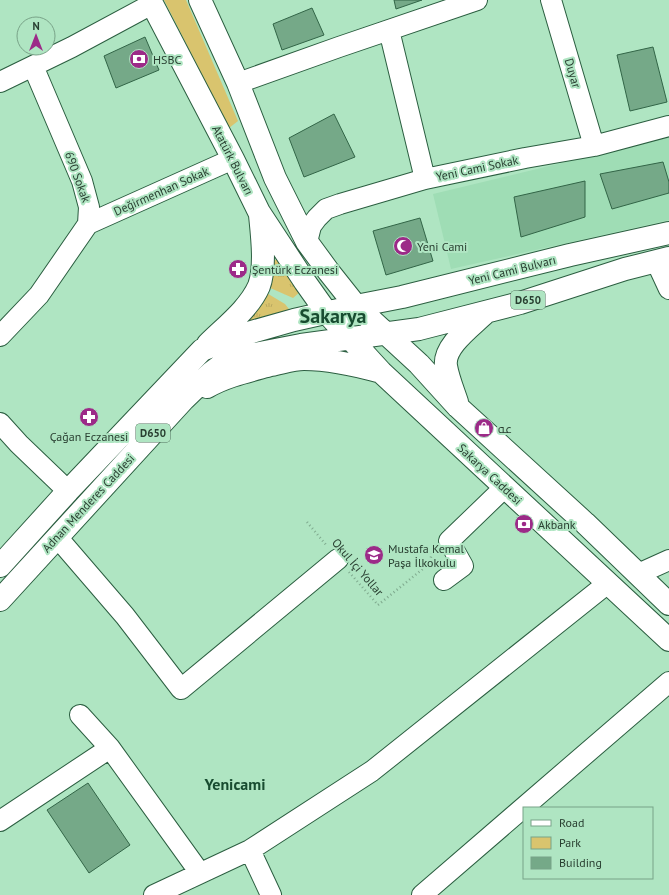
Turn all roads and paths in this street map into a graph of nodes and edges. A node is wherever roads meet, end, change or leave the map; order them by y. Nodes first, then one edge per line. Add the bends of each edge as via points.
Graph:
1 (200, 0) edge
2 (477, 0) edge
3 (551, 0) edge
4 (151, 2) edge
5 (389, 30) junction
6 (34, 66) junction
7 (0, 82) edge
8 (238, 83) junction
9 (669, 126) edge
10 (594, 146) junction
11 (233, 159) junction
12 (425, 179) junction
13 (259, 212) junction
14 (88, 224) junction
15 (669, 233) edge
16 (307, 242) junction
17 (662, 259) edge
18 (338, 284) junction
19 (669, 289) edge
20 (390, 300) junction
21 (356, 306) junction
22 (486, 312) junction
23 (327, 313) junction
24 (386, 334) junction
25 (0, 336) edge
26 (349, 338) junction
27 (202, 350) junction
28 (381, 372) junction
29 (184, 399) junction
30 (458, 407) junction
31 (0, 423) edge
32 (505, 487) junction
33 (68, 491) junction
34 (307, 522) dead end
35 (57, 537) junction
36 (449, 541) junction
37 (338, 559) junction
38 (669, 560) edge
39 (0, 566) edge
40 (638, 574) junction
41 (444, 580) dead end
42 (608, 582) junction
43 (0, 600) edge
44 (669, 604) edge
45 (669, 640) edge
46 (669, 682) edge
47 (80, 715) dead end
48 (110, 748) junction
49 (524, 807) edge
50 (523, 808) edge
51 (0, 821) edge
52 (250, 850) junction
53 (200, 873) junction
54 (154, 895) edge
55 (271, 895) edge
56 (422, 895) edge

1 - 8 main road
2 - 5 street
3 - 10 street, Duyar
4 - 6 street
4 - 11 main road, Atatürk Bulvarı
5 - 8 street
5 - 12 street
6 - 7 street
6 - 14 street, 690 Sokak via 82,181 89,207
8 - 16 main road via 275,178
9 - 10 street, Yeni Cami Sokak
10 - 12 street, Yeni Cami Sokak
11 - 13 main road, Atatürk Bulvarı
11 - 14 street, Değirmenhan Sokak
12 - 16 street, Yeni Cami Sokak via 326,210 311,226
13 - 23 main road, Atatürk Bulvarı
13 - 27 main road via 263,243 259,286 247,305
14 - 25 street via 39,295
15 - 20 main road, Yeni Cami Bulvarı
16 - 18 main road
17 - 19 street
17 - 22 main road, D650
18 - 20 main road via 359,295
18 - 21 main road
20 - 21 main road, Yeni Cami Bulvarı
21 - 23 main road, Yeni Cami Bulvarı
21 - 24 main road
22 - 24 main road, D650 via 419,329
22 - 30 main road via 452,344 447,355 446,365
23 - 26 main road, Atatürk Bulvarı
23 - 27 main road, Adnan Menderes Caddesi via 234,337
24 - 26 main road, Adnan Menderes Caddesi
24 - 30 main road via 419,364
26 - 28 main road, Sakarya Caddesi
26 - 29 main road, Adnan Menderes Caddesi / D650 via 290,346 239,357 224,363 212,372
27 - 33 main road, Adnan Menderes Caddesi
28 - 29 main road via 351,364 296,360 252,370 216,382
28 - 32 main road, Sakarya Caddesi
29 - 35 main road, Adnan Menderes Caddesi / D650
30 - 40 main road
31 - 33 street
32 - 36 street
32 - 42 main road, Sakarya Caddesi
33 - 39 main road, Adnan Menderes Caddesi
34 - 37 path, Okul İçi Yollar
35 - 37 street via 125,616 181,689
35 - 43 main road, Adnan Menderes Caddesi / D650
36 - 37 path, Okul İçi Yollar via 433,549 429,564 378,604
36 - 41 street via 463,566
38 - 40 street
40 - 44 main road
42 - 45 main road, Sakarya Caddesi
42 - 52 street via 372,771
46 - 49 street
47 - 48 street
48 - 51 street
48 - 53 street
50 - 56 street
52 - 53 street
52 - 55 street
53 - 54 street

